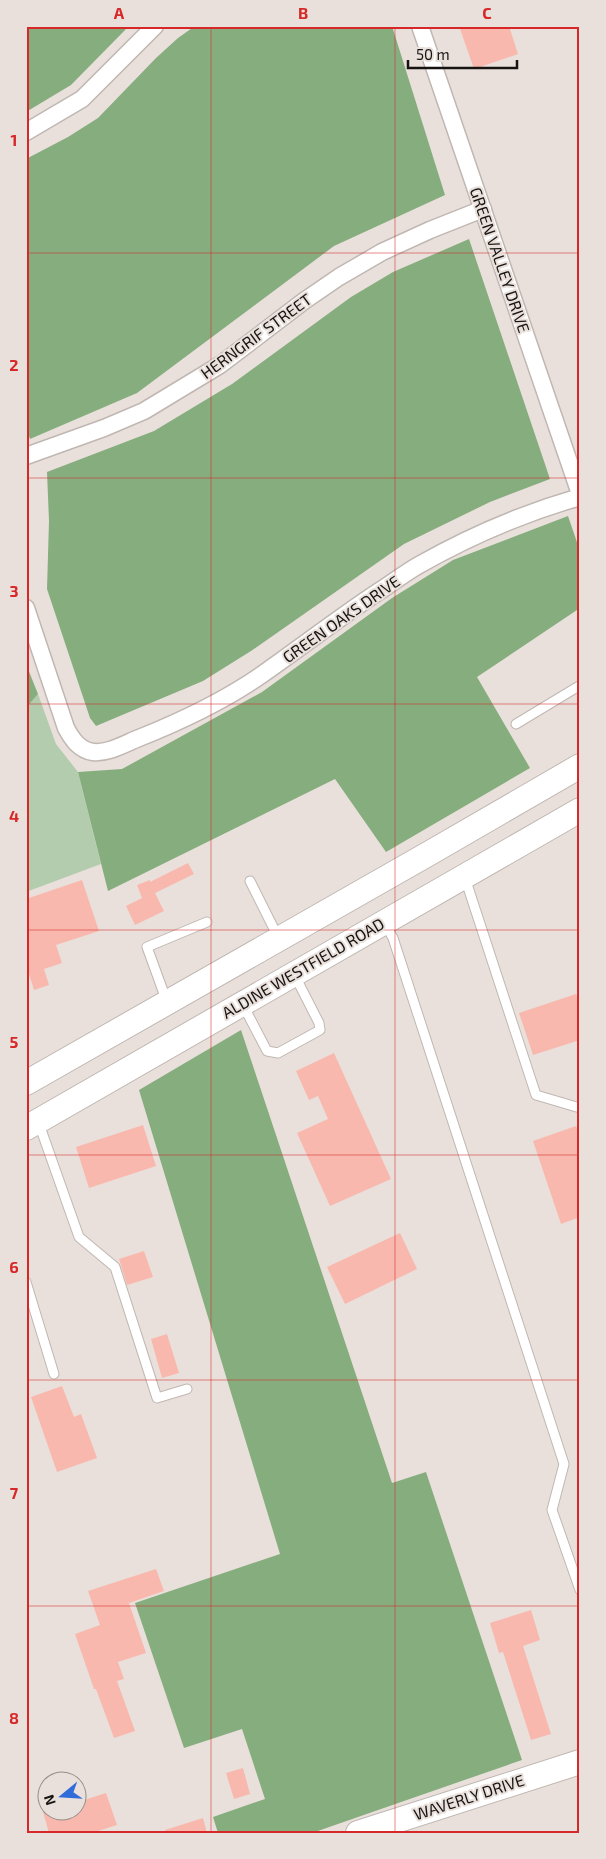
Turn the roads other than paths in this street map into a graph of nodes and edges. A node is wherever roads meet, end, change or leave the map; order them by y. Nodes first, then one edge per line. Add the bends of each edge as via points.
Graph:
1 (155, 26) edge
2 (420, 26) edge
3 (26, 132) edge
4 (483, 210) junction
5 (26, 456) edge
6 (580, 495) edge
7 (26, 608) edge
8 (579, 686) edge
9 (516, 724) dead end
10 (580, 766) edge
11 (580, 810) edge
12 (428, 854) junction
13 (250, 881) dead end
14 (455, 881) junction
15 (207, 922) dead end
16 (384, 922) junction
17 (279, 939) junction
18 (294, 973) junction
19 (167, 1003) junction
20 (242, 1003) junction
21 (28, 1080) edge
22 (580, 1108) edge
23 (32, 1124) edge
24 (26, 1282) edge
25 (54, 1374) dead end
26 (187, 1389) dead end
27 (580, 1590) edge
28 (580, 1762) edge
29 (382, 1829) edge
30 (358, 1833) edge

1 - 3 street via 82,99
2 - 4 street, GREEN VALLEY DRIVE
4 - 5 street, HERNGRIF STREET via 382,252 339,277 220,365 144,411
4 - 6 street, GREEN VALLEY DRIVE
6 - 7 street, GREEN OAKS DRIVE via 500,526 426,561 215,704 106,751 85,750 72,741
8 - 9 lane
10 - 12 main road
11 - 14 main road, ALDINE WESTFIELD ROAD
12 - 14 main road
12 - 17 main road
13 - 17 lane
14 - 16 main road, ALDINE WESTFIELD ROAD
14 - 22 lane via 536,1095
15 - 19 lane via 147,947
16 - 18 main road, ALDINE WESTFIELD ROAD
16 - 27 lane via 393,938 564,1464 552,1510
17 - 19 main road
18 - 20 main road, ALDINE WESTFIELD ROAD
18 - 20 lane via 320,1030 278,1053 267,1051
19 - 21 main road
20 - 23 main road, ALDINE WESTFIELD ROAD
23 - 26 lane via 79,1237 115,1268 156,1398
24 - 25 lane
28 - 29 main road, WAVERLY DRIVE
29 - 30 main road, WAVERLY DRIVE

